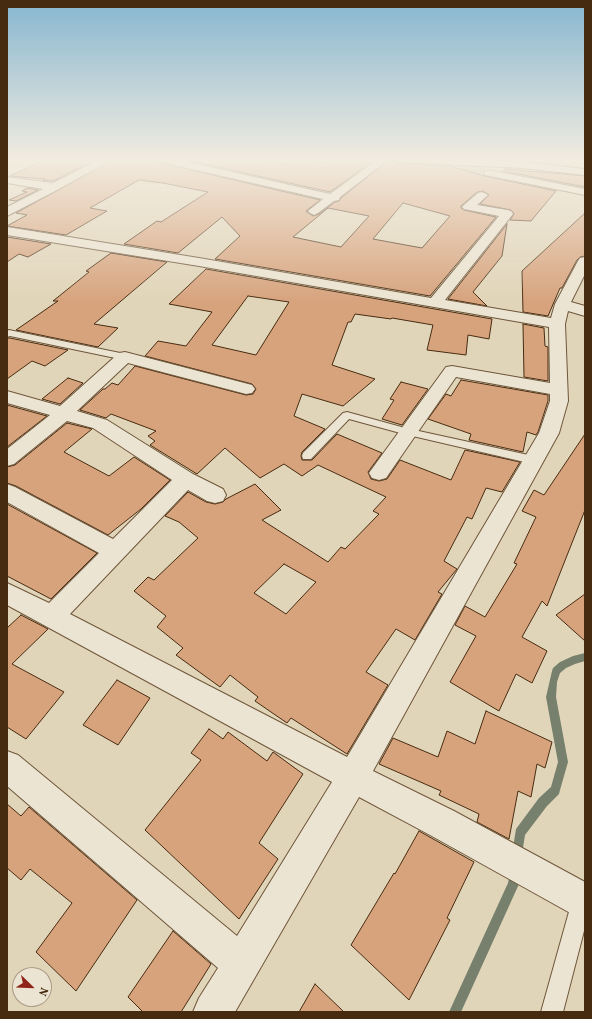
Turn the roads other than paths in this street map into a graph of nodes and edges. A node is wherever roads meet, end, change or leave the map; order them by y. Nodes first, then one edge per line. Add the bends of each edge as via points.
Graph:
1 (17, 207) edge
2 (320, 207) edge
3 (469, 207) edge
4 (314, 211) dead end
5 (7, 212) edge
6 (7, 231) edge
7 (585, 261) edge
8 (435, 303) junction
9 (585, 310) edge
10 (559, 314) junction
11 (7, 334) edge
12 (125, 356) junction
13 (246, 389) dead end
14 (559, 390) junction
15 (7, 397) edge
16 (63, 413) junction
17 (408, 432) junction
18 (307, 456) dead end
19 (7, 459) edge
20 (533, 460) junction
21 (379, 472) dead end
22 (186, 479) junction
23 (7, 492) edge
24 (215, 495) dead end
25 (116, 550) junction
26 (7, 593) edge
27 (52, 616) junction
28 (7, 766) edge
29 (353, 777) junction
30 (584, 901) edge
31 (242, 964) junction
32 (213, 1012) edge
33 (552, 1012) edge

1 - 5 street
2 - 4 street
3 - 8 street via 507,214
6 - 8 street
7 - 10 street
8 - 10 street
9 - 10 street
10 - 14 street
11 - 12 lane
12 - 13 street
12 - 16 street
14 - 17 street via 452,371
14 - 20 street via 559,401 549,433
15 - 16 street
16 - 19 street
16 - 22 street via 100,424
17 - 18 lane via 347,415
17 - 20 lane
17 - 21 street
20 - 29 street
22 - 24 street
22 - 25 street
23 - 25 street
25 - 27 street
26 - 27 street
27 - 29 street
28 - 31 street
29 - 30 street
29 - 31 street
30 - 33 lane
31 - 32 street

